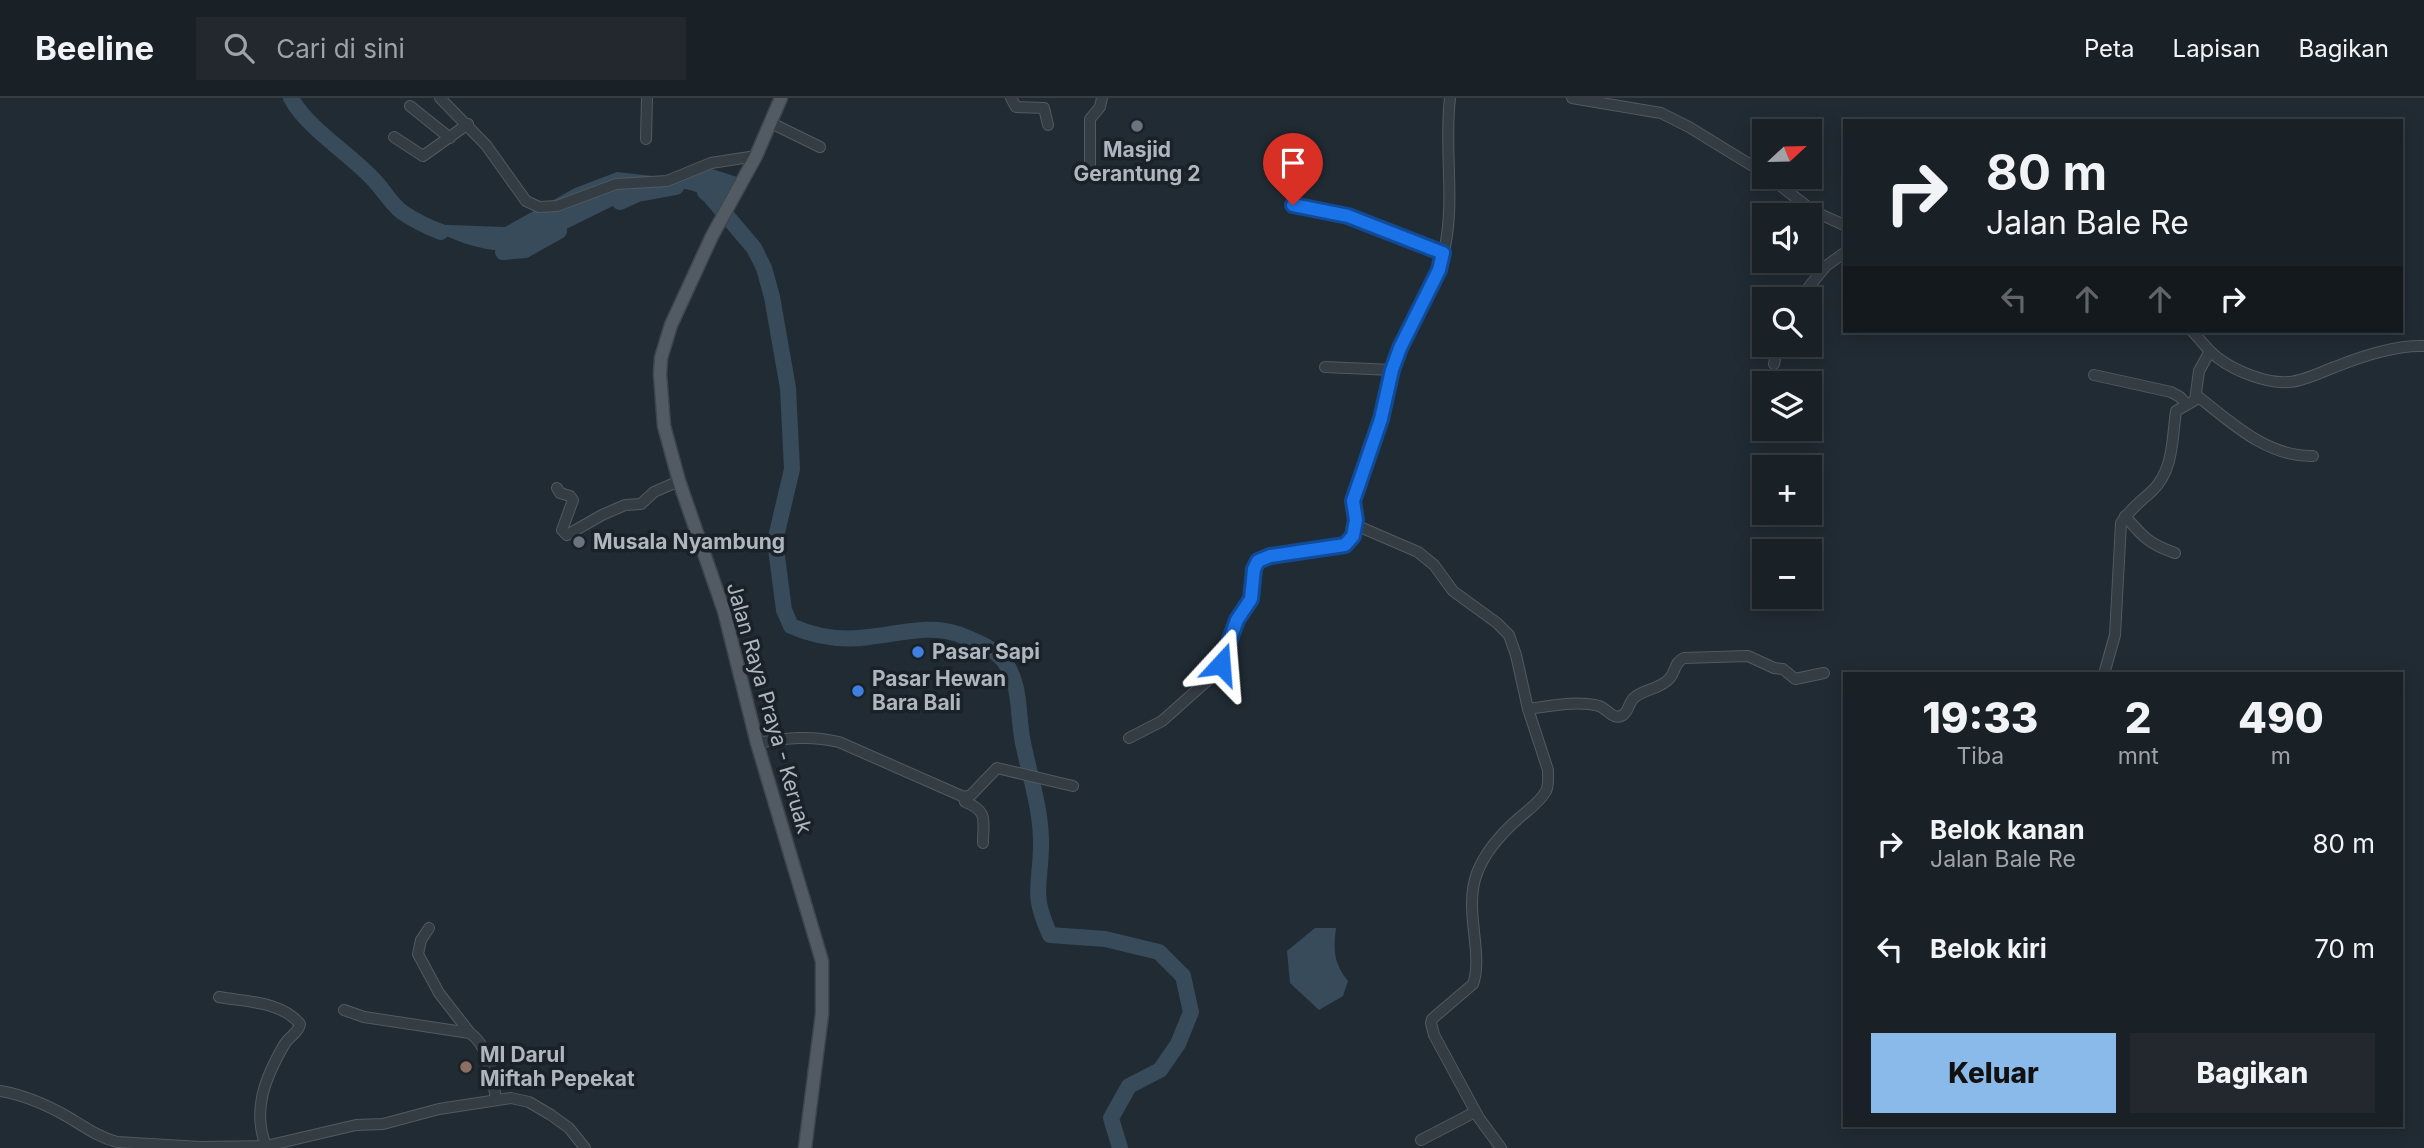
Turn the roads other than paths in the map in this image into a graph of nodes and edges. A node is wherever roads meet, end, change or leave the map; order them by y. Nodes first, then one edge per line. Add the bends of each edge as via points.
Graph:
1 (440, 98) edge
2 (647, 98) edge
3 (781, 98) edge
4 (1011, 98) edge
5 (1102, 98) edge
6 (1450, 98) edge
7 (1572, 98) edge
8 (410, 106) dead end
9 (771, 122) junction
10 (468, 124) junction
11 (1048, 125) dead end
12 (394, 137) dead end
13 (450, 138) junction
14 (646, 139) dead end
15 (820, 147) dead end
16 (756, 156) junction
17 (1752, 166) edge
18 (1090, 172) dead end
19 (1785, 189) edge
20 (1293, 205) dead end
21 (1843, 225) edge
22 (1443, 253) junction
23 (1843, 254) edge
24 (1809, 287) edge
25 (2194, 333) edge
26 (2424, 346) edge
27 (2210, 352) junction
28 (1775, 357) edge
29 (1774, 364) dead end
30 (1325, 367) dead end
31 (1392, 370) junction
32 (2094, 375) dead end
33 (2196, 395) junction
34 (2186, 404) junction
35 (2313, 456) dead end
36 (679, 481) junction
37 (557, 488) dead end
38 (2125, 516) junction
39 (1356, 520) junction
40 (2175, 553) dead end
41 (2105, 672) edge
42 (1824, 673) dead end
43 (1528, 709) junction
44 (1129, 738) dead end
45 (757, 743) junction
46 (1073, 786) dead end
47 (964, 797) junction
48 (983, 843) dead end
49 (429, 928) dead end
50 (219, 998) dead end
51 (344, 1010) dead end
52 (470, 1032) junction
53 (0, 1091) edge
54 (496, 1099) junction
55 (1475, 1112) junction
56 (1421, 1140) dead end
57 (267, 1146) junction
58 (586, 1148) edge
59 (805, 1148) edge
60 (1501, 1148) edge

1 - 10 street
2 - 14 street
3 - 9 main road, Jalan Raya Praya - Keruak
4 - 11 street via 1016,107 1044,108
5 - 18 street via 1090,119
6 - 22 street via 1450,201
7 - 17 street via 1661,113
8 - 13 street
9 - 15 street
9 - 16 main road, Jalan Raya Praya - Keruak
10 - 13 street
10 - 16 street via 526,201 539,207 556,206 616,184 667,181 711,163
12 - 13 street via 421,157
16 - 36 main road, Jalan Raya Praya - Keruak via 712,236 671,324 661,358 664,426
19 - 21 street via 1813,211
20 - 22 street via 1348,216
22 - 31 street
23 - 24 street
25 - 27 street
26 - 27 street via 2365,356 2291,382 2254,375
27 - 33 street via 2199,371
28 - 29 street
30 - 31 street
31 - 39 street via 1353,501
32 - 34 street via 2171,392
33 - 34 street
33 - 35 street via 2266,446 2289,455
34 - 38 street via 2176,411 2166,471
36 - 37 street via 654,492 641,504 625,505 569,535 562,530 573,499
36 - 45 main road, Jalan Raya Praya - Keruak via 724,611
38 - 40 street via 2144,539
38 - 41 street via 2115,635
39 - 43 street via 1362,528 1418,552 1453,591 1505,630 1512,640
39 - 44 street via 1353,536 1345,545 1258,561 1251,599 1237,620 1216,673 1162,721
42 - 43 street via 1795,679 1783,668 1748,656 1684,658 1668,681 1636,696 1619,716 1594,705
43 - 55 street via 1548,771 1547,788 1480,865 1471,907 1475,979 1471,989 1431,1021
45 - 47 street via 820,737
45 - 59 main road, Jalan Raya Praya - Keruak via 822,961 822,1014
46 - 47 street via 998,768
47 - 48 street via 983,814
49 - 52 street via 418,954 439,993
50 - 57 street via 272,1006 300,1024 276,1059 262,1096 259,1120
51 - 52 street
52 - 54 street via 481,1044
53 - 57 street via 34,1100 92,1134 117,1142
54 - 57 street
54 - 58 street via 519,1099 541,1108 569,1128
55 - 56 street
55 - 60 street

